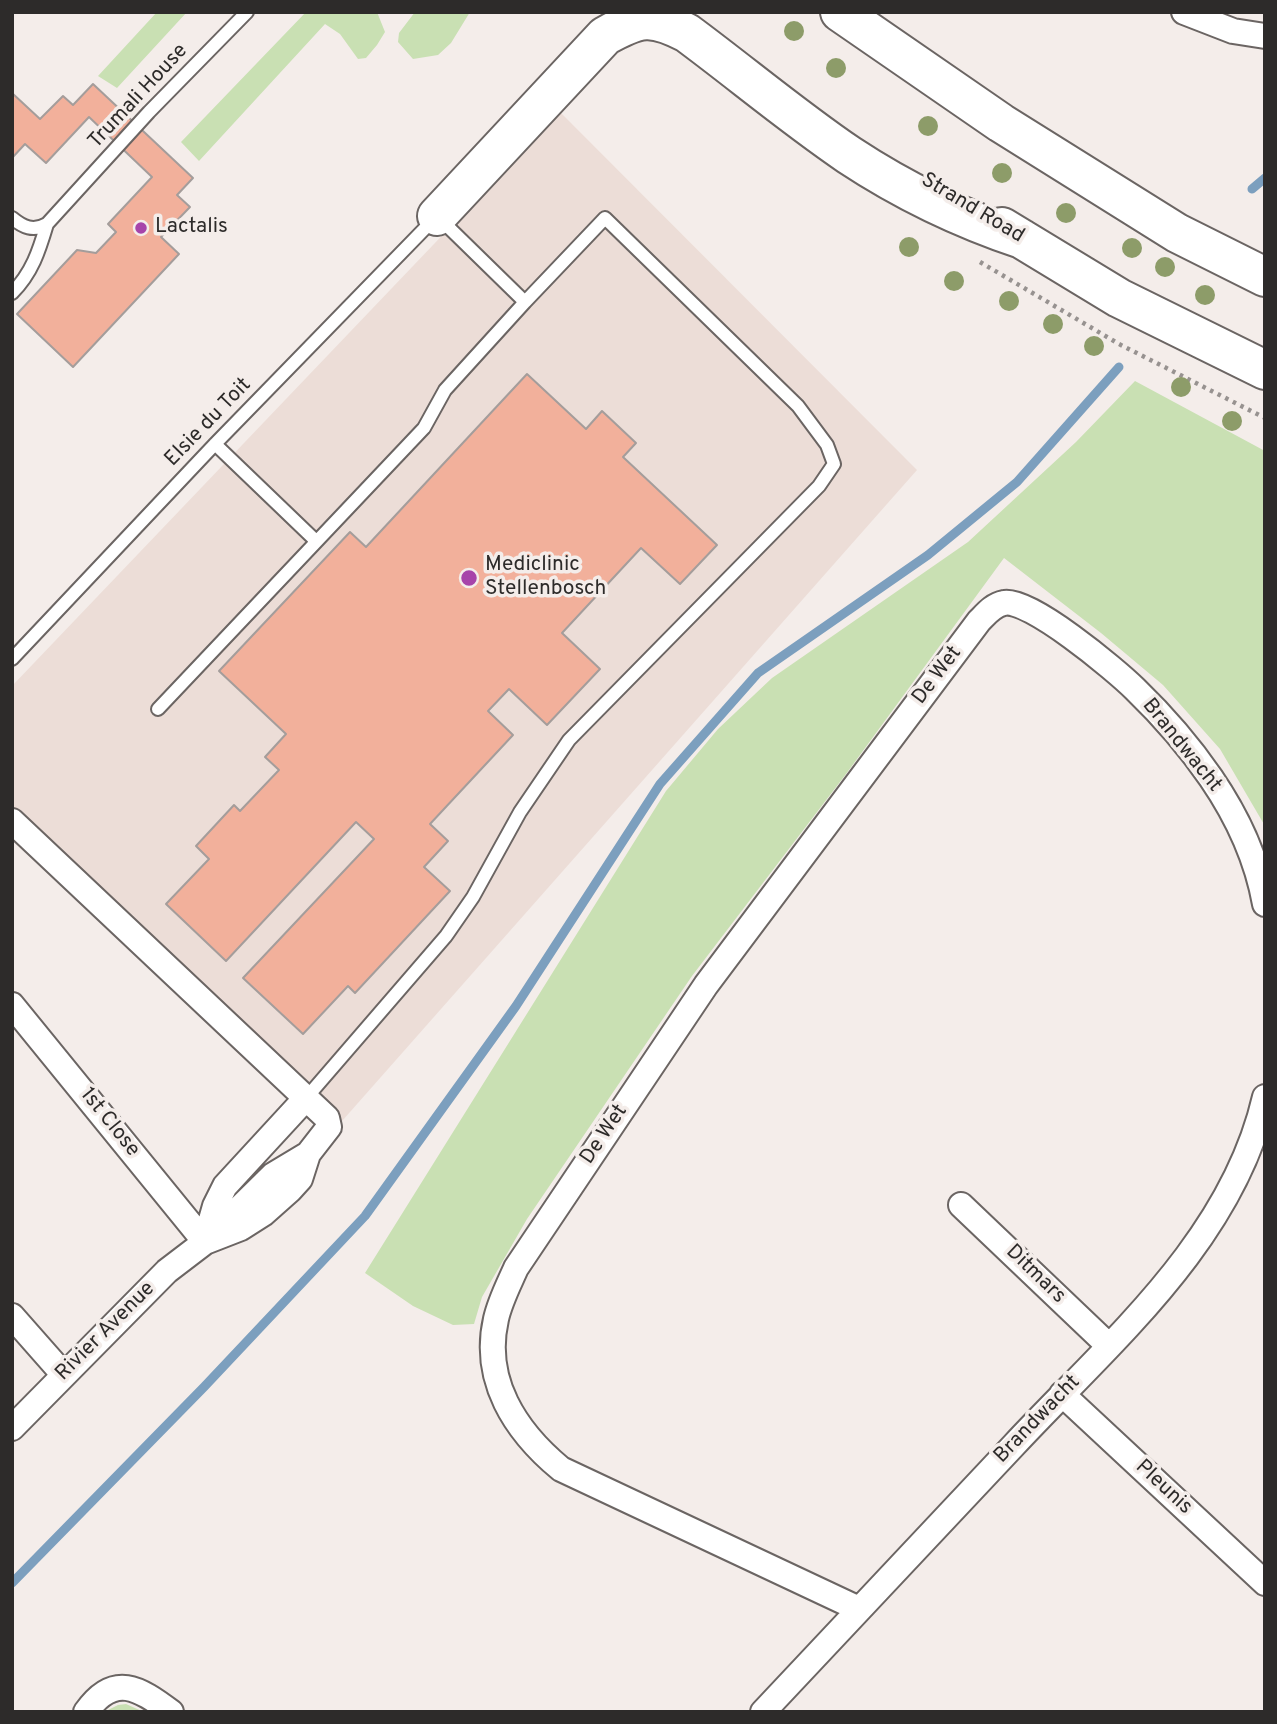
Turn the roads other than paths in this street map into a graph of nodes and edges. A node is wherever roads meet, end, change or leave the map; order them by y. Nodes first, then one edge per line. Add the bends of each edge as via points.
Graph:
1 (247, 12) edge
2 (702, 12) edge
3 (840, 12) edge
4 (1184, 12) edge
5 (1265, 36) edge
6 (437, 216) junction
7 (12, 218) edge
8 (47, 224) junction
9 (1022, 239) junction
10 (1265, 277) edge
11 (12, 293) edge
12 (525, 302) junction
13 (1265, 370) edge
14 (215, 444) junction
15 (316, 541) junction
16 (1050, 621) joint
17 (12, 659) edge
18 (158, 709) dead end
19 (12, 821) edge
20 (1264, 891) edge
21 (12, 1005) edge
22 (307, 1097) junction
23 (1265, 1097) edge
24 (961, 1205) dead end
25 (205, 1242) junction
26 (12, 1316) edge
27 (1109, 1346) junction
28 (64, 1375) junction
29 (1062, 1394) junction
30 (12, 1428) edge
31 (1265, 1583) edge
32 (859, 1609) junction
33 (86, 1712) edge
34 (171, 1712) edge
35 (763, 1712) edge

1 - 8 lane, Trumali House
2 - 9 main road, Strand Road via 842,126
3 - 10 main road via 1001,122 1177,233
4 - 5 street via 1233,31
6 - 9 main road via 605,36 635,20 669,24 687,33 850,156 927,199
6 - 12 lane
6 - 14 lane, Elsie du Toit
7 - 8 lane via 28,229
8 - 11 lane via 31,269
9 - 13 main road, Strand Road via 1119,298
12 - 15 lane via 445,390 424,428
12 - 22 lane via 605,218 799,406 827,445 834,464 819,486 569,740 446,936
14 - 15 lane
14 - 17 lane, Elsie du Toit
15 - 18 lane
16 - 20 street, Brandwacht via 1134,688 1176,732 1212,778 1241,829
16 - 32 street, De Wet via 1006,602 979,621 706,985 516,1268 496,1317 492,1350 497,1384 513,1418 538,1450 561,1469
19 - 22 street
21 - 25 street, 1st Close
22 - 25 street via 225,1186
22 - 25 street, Rivier Avenue via 327,1118 329,1128 308,1154 300,1180 242,1228
23 - 27 street, Brandwacht via 1258,1126 1224,1201 1184,1263
24 - 27 street, Ditmars
25 - 28 street, Rivier Avenue via 167,1271
26 - 28 street
27 - 29 street, Brandwacht
28 - 30 street, Rivier Avenue
29 - 31 street, Pleunis
29 - 32 street, Brandwacht
32 - 35 street, Brandwacht
33 - 34 street via 111,1689 127,1686

